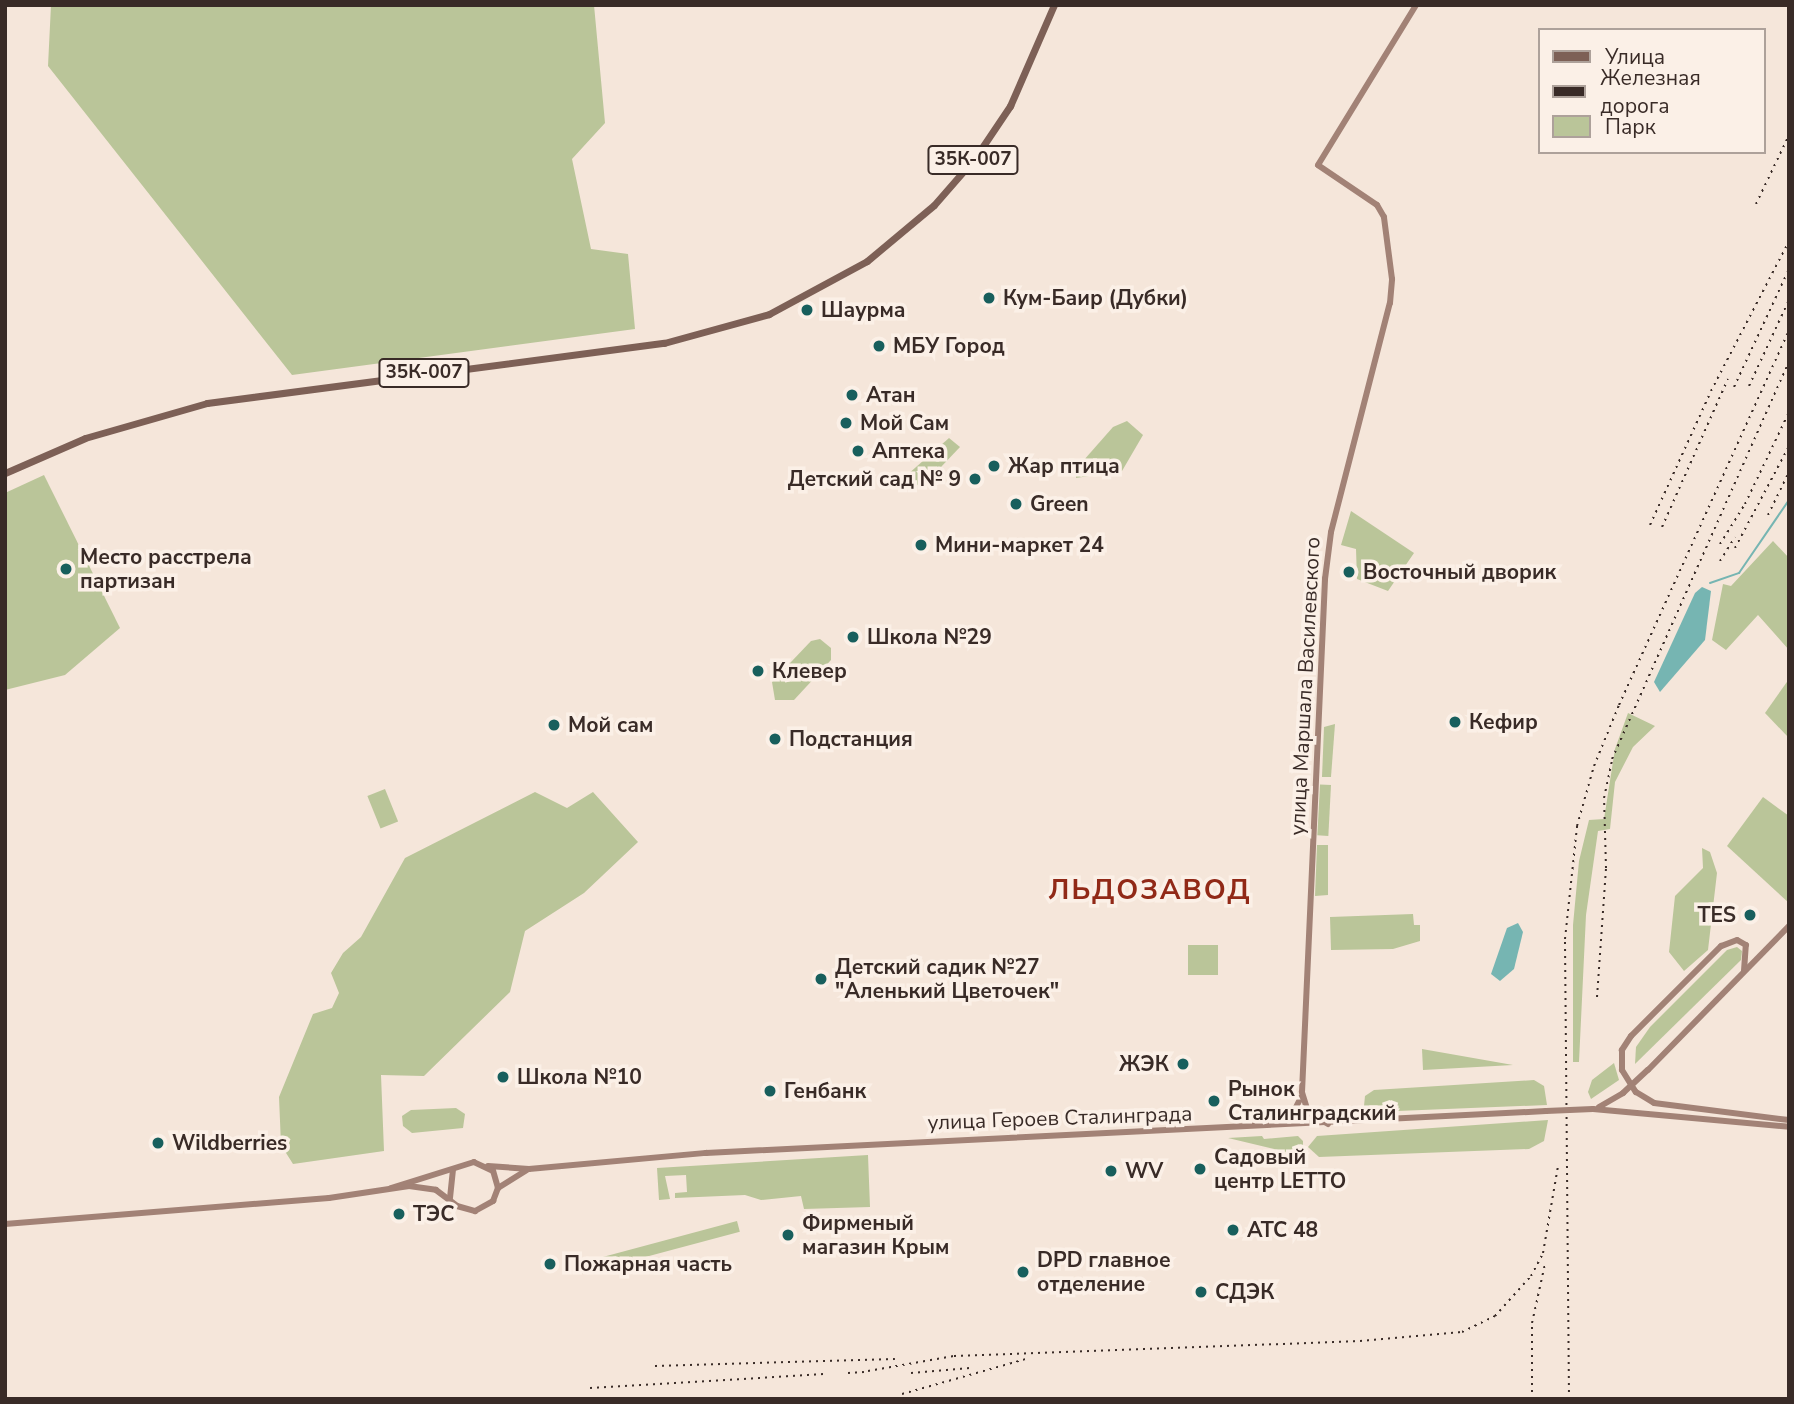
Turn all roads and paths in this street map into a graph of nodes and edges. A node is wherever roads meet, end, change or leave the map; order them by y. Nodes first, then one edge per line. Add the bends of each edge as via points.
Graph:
1 (1054, 5) edge
2 (1416, 5) edge
3 (5, 473) edge
4 (1789, 926) edge
5 (1744, 971) junction
6 (1302, 1092) junction
7 (1593, 1109) junction
8 (1789, 1120) edge
9 (1328, 1124) junction
10 (1268, 1125) junction
11 (1789, 1126) edge
12 (488, 1166) junction
13 (529, 1169) junction
14 (453, 1170) junction
15 (391, 1188) junction
16 (498, 1188) junction
17 (450, 1198) junction
18 (5, 1224) edge

1 - 3 main road, 35К-007 via 1010,106 982,149 934,205 859,267 769,314 664,343 207,403 85,438
2 - 6 main road, улица Маршала Василевского via 1318,165 1377,205 1391,252 1390,303 1327,556
4 - 5 main road
5 - 7 main road, bridge via 1623,1093
5 - 8 main road via 1746,945 1737,940 1721,946 1631,1036 1622,1050 1622,1070 1636,1093 1654,1103
6 - 9 main road via 1308,1112
6 - 10 main road via 1292,1115
7 - 9 main road, улица Героев Сталинграда, bridge
7 - 11 main road, улица Героев Сталинграда
9 - 10 main road, улица Героев Сталинграда
10 - 13 main road, улица Героев Сталинграда via 684,1154
12 - 13 main road, улица Героев Сталинграда
12 - 14 main road via 468,1162
12 - 16 main road
13 - 16 main road, улица Героев Сталинграда
14 - 15 main road
14 - 17 main road
15 - 17 main road via 429,1187
15 - 18 main road via 329,1198
16 - 17 main road via 493,1201 475,1211 457,1206

